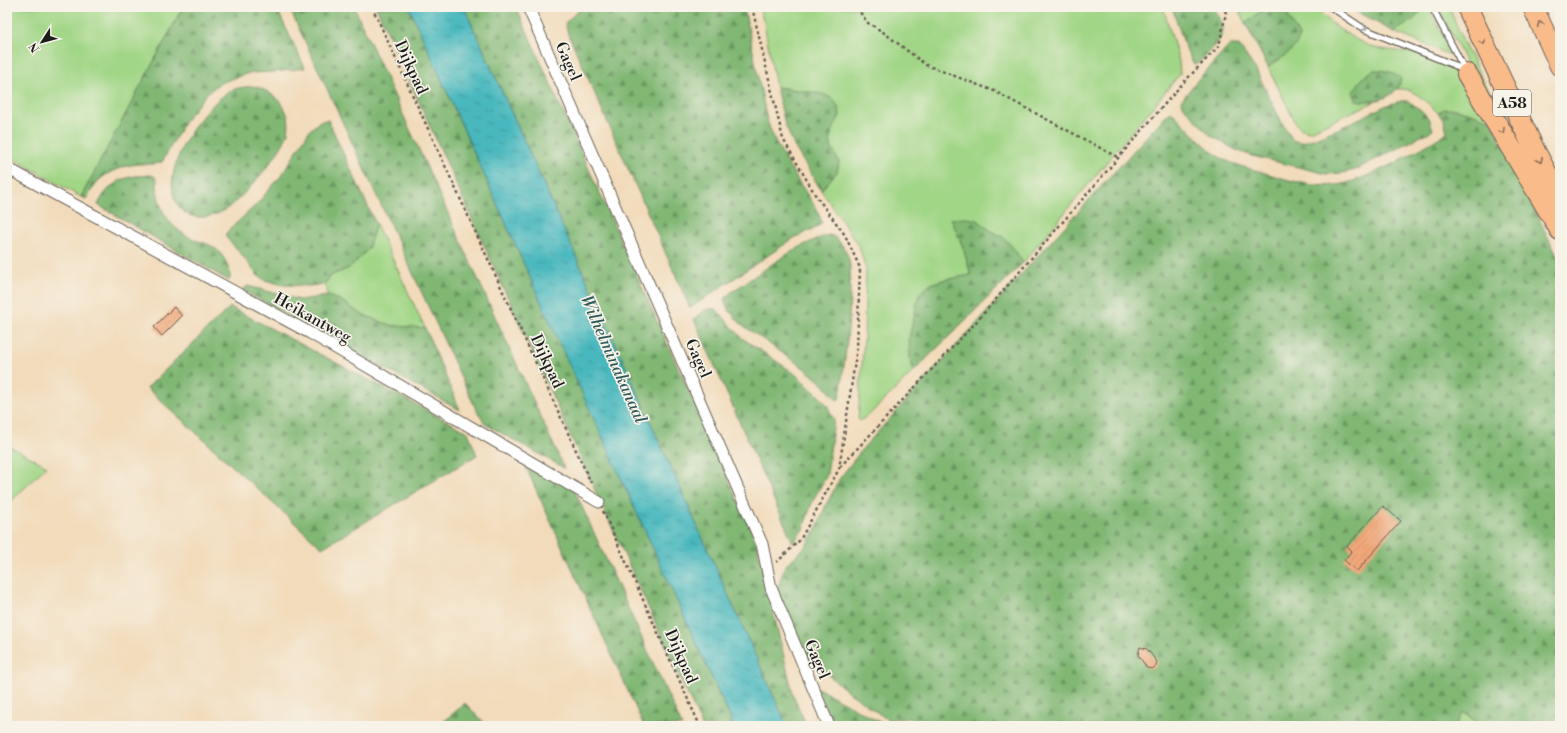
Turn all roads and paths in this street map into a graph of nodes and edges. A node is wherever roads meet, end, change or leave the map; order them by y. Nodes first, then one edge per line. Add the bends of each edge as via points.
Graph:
1 (372, 7) edge
2 (528, 7) edge
3 (752, 7) edge
4 (858, 7) edge
5 (1223, 7) edge
6 (1331, 7) edge
7 (1432, 7) edge
8 (1467, 7) edge
9 (1533, 7) edge
10 (1560, 66) edge
11 (1468, 74) junction
12 (1119, 158) junction
13 (7, 168) edge
14 (1560, 198) edge
15 (1560, 230) edge
16 (839, 469) junction
17 (599, 502) junction
18 (768, 570) junction
19 (700, 726) edge
20 (829, 726) edge

1 - 17 path, Dijkpad
2 - 18 street, Gagel via 762,544
3 - 16 path via 783,139 816,196 845,235 860,268 857,348
4 - 12 path via 868,23 926,65 994,91
5 - 12 path via 1226,13 1219,46 1183,83
6 -> 11 lane, A58 via 1364,29 1454,65
7 - 11 lane, A58
8 -> 14 highway, A58
10 -> 9 highway
11 -> 15 highway, A58
12 - 16 path via 977,321
13 - 17 street, Heikantweg via 310,333
16 - 18 path via 800,540
17 - 19 path, Dijkpad
18 - 20 street, Gagel via 771,588

